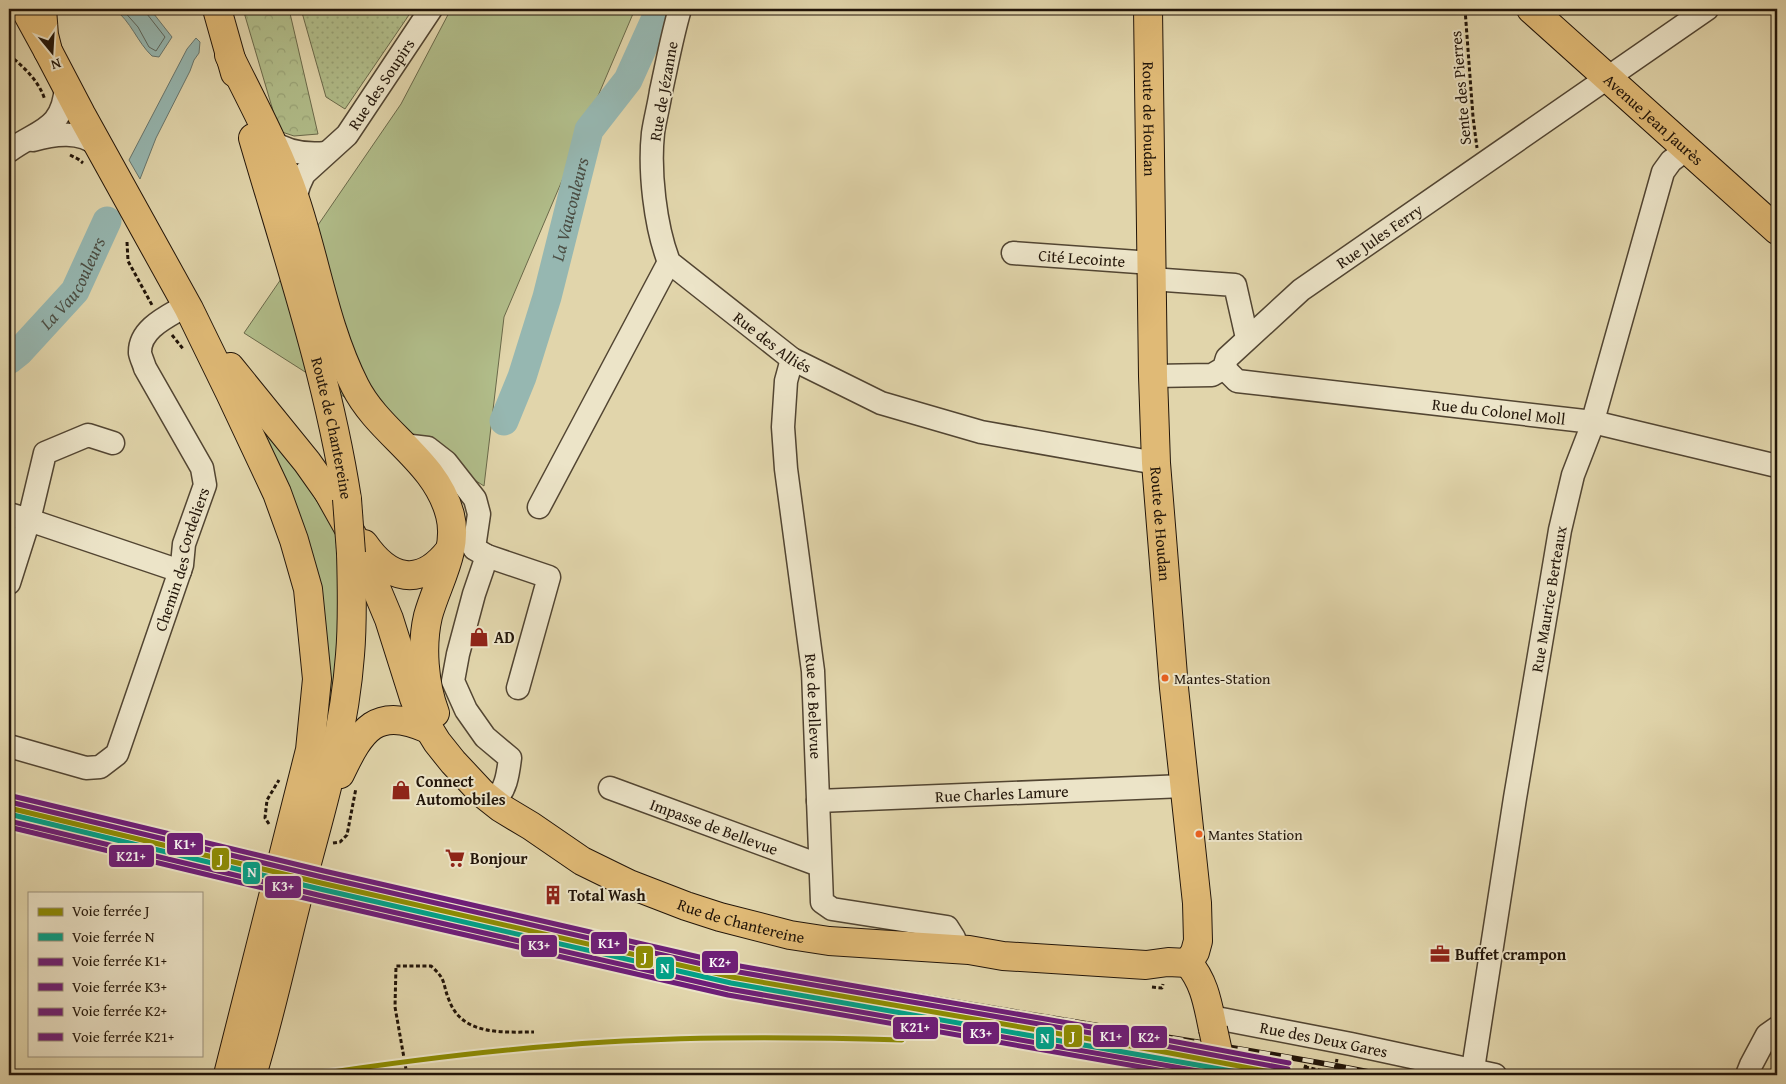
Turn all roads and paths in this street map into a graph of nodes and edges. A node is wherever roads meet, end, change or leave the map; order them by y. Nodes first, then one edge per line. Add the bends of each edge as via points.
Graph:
1 (24, 9) edge
2 (42, 9) edge
3 (217, 9) edge
4 (431, 9) edge
5 (680, 9) edge
6 (1148, 9) edge
7 (1465, 9) edge
8 (1531, 9) edge
9 (1707, 9) edge
10 (1684, 16) edge
11 (48, 51) junction
12 (9, 55) edge
13 (229, 55) junction
14 (1608, 77) junction
15 (66, 86) junction
16 (53, 123) junction
17 (270, 140) junction
18 (98, 146) junction
19 (14, 148) edge
20 (1687, 149) junction
21 (326, 153) junction
22 (1481, 164) junction
23 (295, 199) junction
24 (1777, 230) edge
25 (1013, 253) dead end
26 (670, 262) junction
27 (1151, 270) junction
28 (188, 307) junction
29 (1247, 338) junction
30 (792, 359) junction
31 (1224, 368) junction
32 (1153, 376) junction
33 (1593, 422) junction
34 (113, 443) dead end
35 (1156, 463) junction
36 (1777, 466) edge
37 (336, 494) junction
38 (539, 507) dead end
39 (19, 517) edge
40 (470, 552) junction
41 (180, 571) junction
42 (9, 583) edge
43 (518, 688) dead end
44 (428, 729) junction
45 (9, 746) edge
46 (1184, 786) junction
47 (610, 788) dead end
48 (497, 799) junction
49 (818, 801) junction
50 (318, 821) junction
51 (819, 865) junction
52 (961, 950) junction
53 (1178, 962) junction
54 (1212, 1023) junction
55 (1777, 1028) edge
56 (534, 1032) dead end
57 (1337, 1059) dead end
58 (1473, 1069) junction
59 (1334, 1074) edge
60 (228, 1075) edge
61 (252, 1075) edge
62 (407, 1075) edge
63 (1223, 1075) edge
64 (1303, 1075) edge
65 (1343, 1075) edge
66 (1495, 1075) edge
67 (1747, 1075) edge

1 - 11 main road
2 - 11 main road
3 - 13 main road, Route de Chantereine
4 - 21 street, Rue des Soupirs via 347,135
5 - 26 street, Rue de Jézanne via 653,133 658,224
6 - 27 main road, Route de Houdan
7 - 22 path, Sente des Pierres via 1474,125
8 - 14 main road, Avenue Jean Jaurès
9 - 10 street, Rue Jules Ferry
10 - 14 street, Rue Jules Ferry
11 - 15 main road
12 - 16 path via 42,89
13 - 17 main road
13 - 37 main road, Route de Chantereine via 333,420
14 - 20 main road, Avenue Jean Jaurès
14 - 22 street, Rue Jules Ferry
15 - 16 street via 63,108
15 - 18 main road
16 - 19 street
17 - 21 street via 291,152
17 - 23 main road
18 - 19 street via 81,137 47,136
18 - 28 main road
20 - 24 main road, Avenue Jean Jaurès
20 - 33 street, Rue Maurice Berteaux via 1663,172
21 - 23 street, Rue des Soupirs via 304,174
22 - 29 street, Rue Jules Ferry via 1301,290
23 - 40 main road via 344,362 366,406 426,469 442,494 450,514 452,544
25 - 27 street, Cité Lecointe via 1138,262
26 - 30 street, Rue des Alliés
26 - 38 street
27 - 29 street, Cité Lecointe via 1235,285
27 - 32 main road, Route de Houdan
28 - 37 main road via 248,391
28 - 41 street, Chemin des Cordeliers via 150,329 143,339 140,354 202,468 205,485 184,544
28 - 60 main road via 266,468 294,540 309,599 317,680 310,750
29 - 31 street, Rue Jules Ferry via 1227,358
30 - 35 street, Rue des Alliés via 881,403 981,432
30 - 49 street, Rue de Bellevue via 786,381 784,436 813,671
31 - 32 street via 1212,375
31 - 33 street, Rue du Colonel Moll via 1237,381
32 - 35 main road, Route de Houdan
33 - 36 street, Rue du Colonel Moll
33 - 58 street, Rue Maurice Berteaux via 1573,475 1560,530
34 - 39 street via 88,435 45,453
35 - 46 main road, Route de Houdan
37 - 40 main road via 375,559 390,571 404,575 420,573
37 - 44 main road via 399,645 414,698
37 - 50 main road, Route de Chantereine, bridge via 351,553 350,656 345,698
39 - 41 street
39 - 42 street
40 - 43 street via 549,577
40 - 48 street via 474,594 453,681 466,710 485,737 510,758 508,775
40 - 48 main road via 445,570 429,615 424,645 434,711 446,734
41 - 45 street, Chemin des Cordeliers via 117,754 100,767 86,768
44 - 48 main road via 482,793
44 - 50 main road via 410,721 392,719 366,731 354,744
46 - 49 street, Rue Charles Lamure
46 - 53 main road, Route de Houdan via 1198,927 1195,952
47 - 51 street, Impasse de Bellevue
48 - 52 main road, Rue de Chantereine via 582,861 628,884 720,917 790,935 829,941
49 - 51 street, Rue de Bellevue
50 - 61 main road, Route de Chantereine
51 - 52 street, Rue de Bellevue via 822,902 832,909 947,927
52 - 53 main road, Rue de Chantereine via 1003,956 1140,964
53 - 54 main road via 1197,973
54 - 58 street, Rue des Deux Gares
54 - 63 main road, bridge
55 - 67 street via 1767,1035
56 - 62 path via 476,1028 459,1018 449,1001 442,976 432,966 396,966 395,1007
57 - 59 path, bridge
58 - 66 street, Rue des Deux Gares
59 - 64 path via 1305,1065
59 - 65 path

